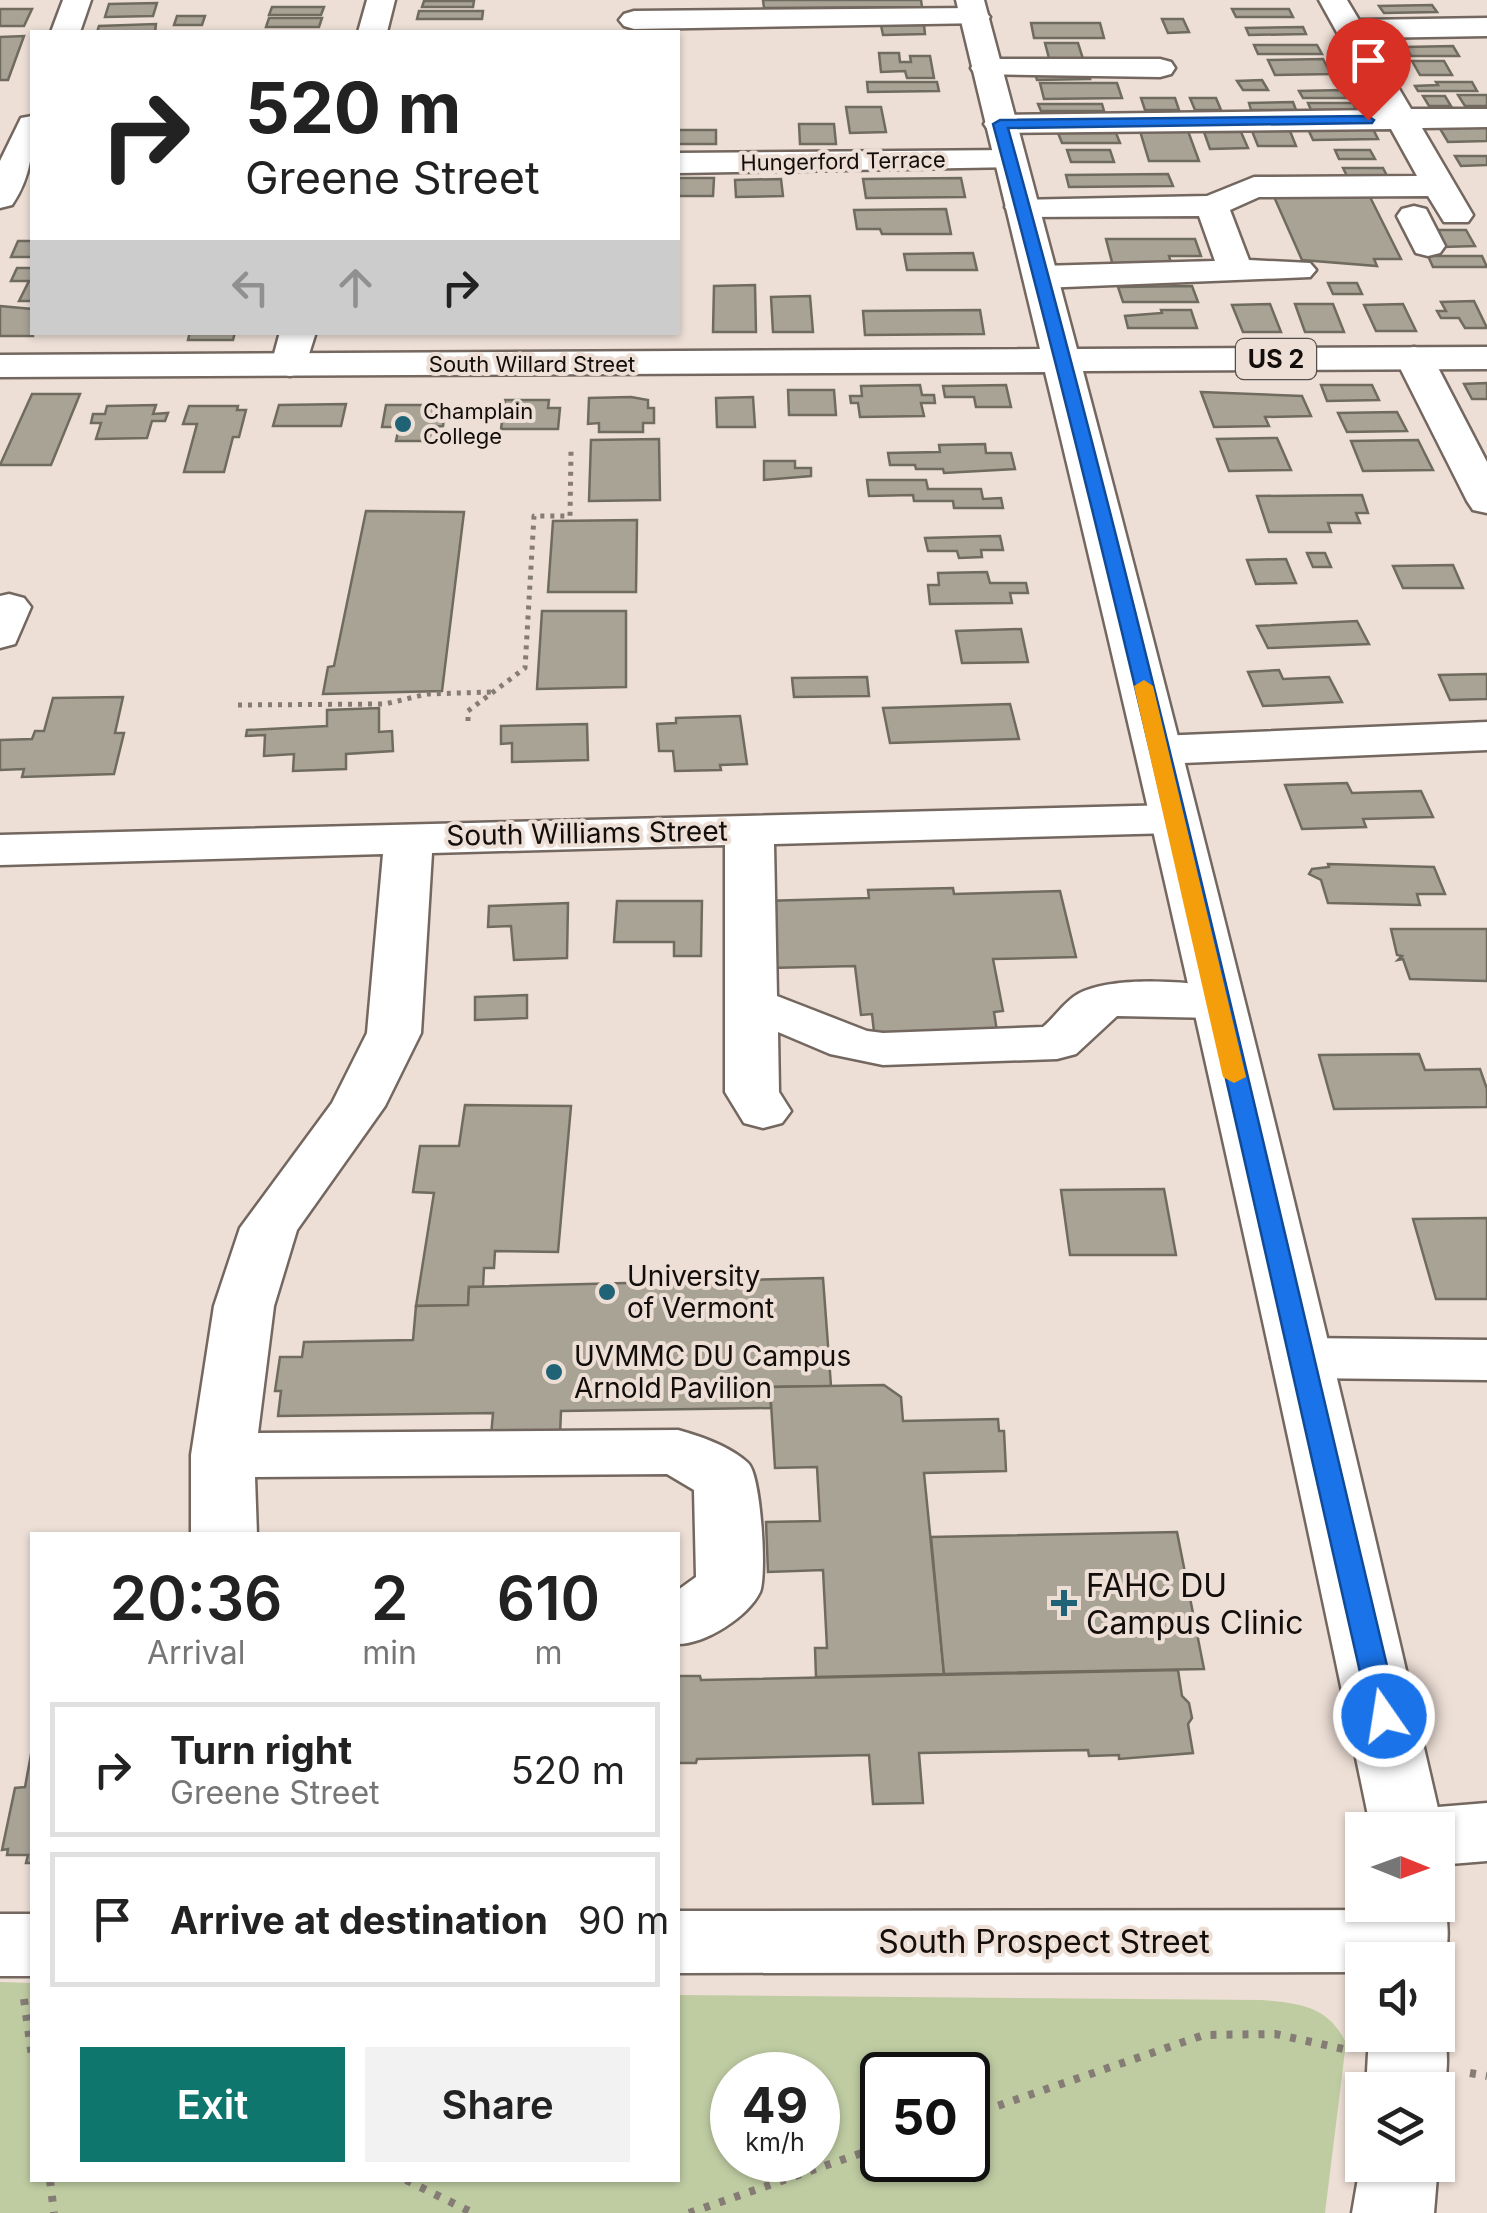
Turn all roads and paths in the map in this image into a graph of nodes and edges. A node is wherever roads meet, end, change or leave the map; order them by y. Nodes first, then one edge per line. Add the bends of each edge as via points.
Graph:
1 (77, 0) edge
2 (381, 0) edge
3 (1333, 0) edge
4 (728, 10) edge
5 (634, 20) dead end
6 (1487, 28) edge
7 (1351, 29) junction
8 (67, 30) edge
9 (374, 30) edge
10 (978, 31) edge
11 (696, 44) dead end
12 (1160, 68) dead end
13 (1487, 118) edge
14 (1401, 119) junction
15 (30, 130) edge
16 (1004, 142) junction
17 (680, 163) edge
18 (12, 176) edge
19 (1460, 205) edge
20 (1022, 206) junction
21 (1212, 206) junction
22 (1298, 270) dead end
23 (1236, 271) junction
24 (1041, 276) junction
25 (294, 349) edge
26 (1414, 358) junction
27 (1487, 358) edge
28 (1064, 360) junction
29 (0, 366) edge
30 (571, 451) dead end
31 (1487, 501) edge
32 (493, 692) junction
33 (238, 706) dead end
34 (468, 722) dead end
35 (1487, 736) edge
36 (1159, 750) junction
37 (1174, 819) junction
38 (750, 829) junction
39 (410, 837) junction
40 (0, 850) edge
41 (1216, 1002) junction
42 (752, 1006) junction
43 (763, 1111) dead end
44 (1301, 1358) junction
45 (1487, 1360) edge
46 (223, 1455) junction
47 (224, 1532) edge
48 (680, 1618) edge
49 (1404, 1812) edge
50 (1487, 1832) edge
51 (1455, 1835) edge
52 (1409, 1935) edge
53 (680, 1942) edge
54 (18, 1960) edge
55 (30, 2043) edge
56 (1408, 2062) edge
57 (1487, 2076) edge
58 (990, 2108) edge
59 (860, 2154) edge
60 (50, 2182) edge
61 (410, 2182) edge
62 (1396, 2182) edge
63 (54, 2213) edge
64 (472, 2213) edge
65 (689, 2213) edge
66 (1393, 2213) edge

1 - 8 main road
2 - 9 main road
3 - 7 main road
4 - 5 main road
4 - 10 main road
6 - 7 main road
7 - 14 main road
10 - 11 main road
10 - 12 main road
10 - 16 main road
13 - 14 main road, Hungerford Terrace
14 - 16 main road, Hungerford Terrace
14 - 19 main road
15 - 18 main road
16 - 17 main road, Hungerford Terrace
16 - 20 main road
19 - 21 main road via 1414,216 1254,187
20 - 21 main road
20 - 24 main road
21 - 23 main road
22 - 23 main road
23 - 24 main road
24 - 28 main road
25 - 28 main road, South Willard Street / US 2
25 - 29 main road, South Willard Street / US 2
26 - 27 main road, US 2
26 - 28 main road, US 2
26 - 31 main road
28 - 36 main road
30 - 32 path via 570,516 534,516 525,668
32 - 33 path via 427,694 385,704
32 - 34 path via 468,711
35 - 36 main road
36 - 37 main road
37 - 38 main road, South Williams Street
37 - 41 main road
38 - 39 main road, South Williams Street
38 - 42 main road
39 - 40 main road, South Williams Street
39 - 46 main road via 394,1033 358,1106 269,1228 244,1306
41 - 42 main road via 1106,1002 1057,1043 856,1047 782,1012
41 - 44 main road
42 - 43 main road via 752,1092
44 - 45 main road
44 - 49 main road
46 - 47 main road
46 - 48 main road via 678,1452 726,1479 730,1587
50 - 51 main road
52 - 53 main road, South Prospect Street
54 - 55 path
56 - 57 path
56 - 58 path via 1275,2034 1204,2035
59 - 65 path
60 - 63 path
61 - 64 path
62 - 66 main road

